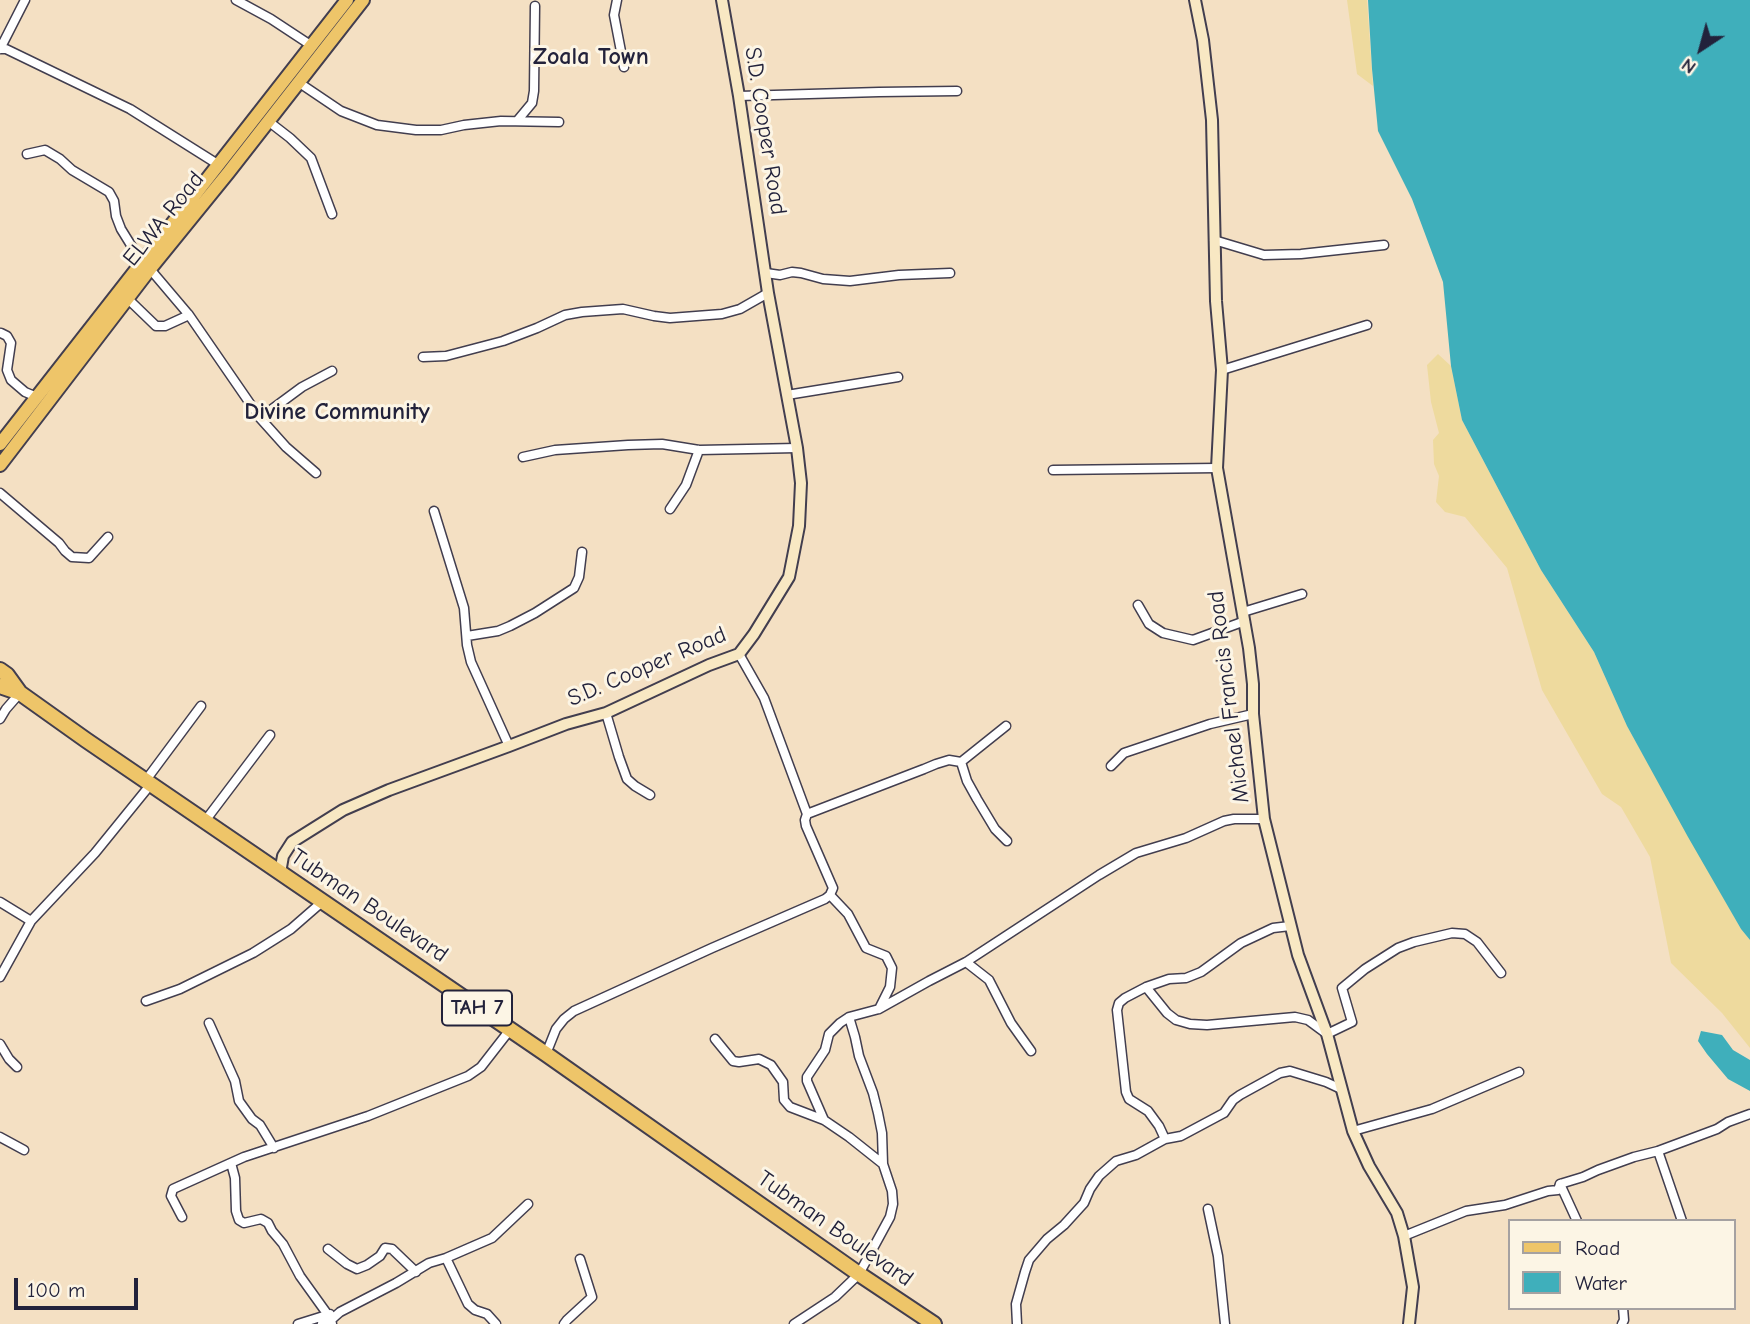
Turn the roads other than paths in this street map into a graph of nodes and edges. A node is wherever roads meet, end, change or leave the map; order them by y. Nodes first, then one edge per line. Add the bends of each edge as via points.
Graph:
1 (25, 0) edge
2 (236, 0) edge
3 (347, 0) edge
4 (363, 0) edge
5 (617, 0) edge
6 (722, 0) edge
7 (1195, 0) edge
8 (535, 6) dead end
9 (312, 46) junction
10 (0, 49) edge
11 (624, 68) dead end
12 (298, 82) junction
13 (957, 91) dead end
14 (738, 96) junction
15 (268, 121) junction
16 (517, 121) junction
17 (559, 122) dead end
18 (27, 154) dead end
19 (219, 166) junction
20 (332, 214) dead end
21 (1214, 240) junction
22 (1384, 245) dead end
23 (146, 266) junction
24 (950, 273) dead end
25 (766, 274) junction
26 (768, 293) junction
27 (127, 298) junction
28 (189, 315) junction
29 (1367, 325) dead end
30 (1, 333) edge
31 (423, 357) dead end
32 (1222, 370) junction
33 (332, 371) dead end
34 (898, 377) dead end
35 (787, 395) junction
36 (37, 397) junction
37 (260, 418) junction
38 (0, 444) edge
39 (797, 448) junction
40 (699, 450) junction
41 (523, 457) dead end
42 (0, 465) edge
43 (1217, 468) junction
44 (1053, 470) dead end
45 (316, 473) dead end
46 (0, 493) edge
47 (670, 509) dead end
48 (434, 511) dead end
49 (108, 537) dead end
50 (582, 552) dead end
51 (1301, 594) dead end
52 (1138, 605) dead end
53 (1244, 617) junction
54 (467, 636) junction
55 (739, 654) junction
56 (0, 670) edge
57 (0, 686) edge
58 (20, 693) junction
59 (201, 706) dead end
60 (606, 713) junction
61 (1253, 714) junction
62 (0, 719) edge
63 (1006, 726) dead end
64 (270, 735) dead end
65 (509, 746) junction
66 (961, 762) junction
67 (1111, 766) dead end
68 (149, 782) junction
69 (650, 795) dead end
70 (807, 814) junction
71 (1264, 819) junction
72 (205, 821) junction
73 (1007, 841) dead end
74 (280, 873) junction
75 (830, 895) junction
76 (0, 902) edge
77 (323, 902) junction
78 (31, 921) junction
79 (1290, 926) junction
80 (966, 962) junction
81 (1501, 973) dead end
82 (0, 977) edge
83 (1146, 988) junction
84 (146, 1002) dead end
85 (879, 1009) junction
86 (849, 1017) junction
87 (209, 1023) dead end
88 (509, 1031) junction
89 (1327, 1034) junction
90 (715, 1039) dead end
91 (0, 1044) edge
92 (1031, 1051) dead end
93 (546, 1054) junction
94 (17, 1067) dead end
95 (1519, 1072) dead end
96 (1342, 1088) junction
97 (1750, 1114) edge
98 (824, 1120) junction
99 (1353, 1131) junction
100 (0, 1138) edge
101 (1165, 1139) junction
102 (274, 1148) junction
103 (24, 1150) dead end
104 (1658, 1151) junction
105 (231, 1163) junction
106 (883, 1164) junction
107 (1560, 1184) junction
108 (528, 1204) dead end
109 (1208, 1209) dead end
110 (182, 1217) dead end
111 (1576, 1219) edge
112 (1681, 1219) edge
113 (1404, 1236) junction
114 (328, 1249) dead end
115 (446, 1258) junction
116 (580, 1259) dead end
117 (416, 1272) junction
118 (859, 1274) junction
119 (330, 1320) edge
120 (298, 1324) edge
121 (322, 1324) edge
122 (496, 1324) edge
123 (564, 1324) edge
124 (793, 1324) edge
125 (934, 1324) edge
126 (1017, 1324) edge
127 (1225, 1324) edge
128 (1409, 1324) edge

1 - 10 street
2 - 9 street
3 - 9 main road, ELWA Road
4 - 12 main road, ELWA Road
5 - 11 street via 614,15
6 - 14 street, S.D. Cooper Road
7 - 21 street, Michael Francis Road via 1212,120
8 - 16 street via 534,91 532,103
9 - 19 main road, ELWA Road
10 - 19 street via 123,105
12 - 15 main road, ELWA Road
12 - 16 street via 341,111 377,125 441,130
13 - 14 street
14 - 25 street, S.D. Cooper Road
15 - 20 street via 311,158
15 - 23 main road, ELWA Road
16 - 17 street
18 - 23 street via 45,150 109,192 121,229
19 - 23 main road, ELWA Road
21 - 22 street via 1264,255
21 - 32 street, Michael Francis Road
23 - 27 main road, ELWA Road
23 - 28 street
23 - 36 main road, ELWA Road
24 - 25 street via 850,281 792,272
25 - 26 street, S.D. Cooper Road
26 - 31 street via 722,314 670,318 623,309 565,315 503,341 446,356
26 - 35 street, S.D. Cooper Road
27 - 28 street via 156,326
27 - 42 main road, ELWA Road
28 - 37 street
29 - 32 street
30 - 36 street via 11,343 7,370 11,380
32 - 43 street, Michael Francis Road
33 - 37 street
34 - 35 street
35 - 39 street, S.D. Cooper Road
36 - 38 main road, ELWA Road
37 - 45 street
39 - 40 street
39 - 55 street, S.D. Cooper Road via 799,526 789,577
40 - 41 street via 628,445
40 - 47 street via 686,485
43 - 44 street
43 - 53 street, Michael Francis Road
46 - 49 street via 72,556 89,558
48 - 54 street via 464,608
50 - 54 street via 573,588 510,626
51 - 53 street
52 - 53 street via 1149,624 1163,633 1193,640
53 - 61 street, Michael Francis Road
54 - 65 street via 471,662
55 - 60 street, S.D. Cooper Road
55 - 70 street via 764,698
56 - 58 highway, Tubman Boulevard / TAH 7
57 - 58 highway, Tubman Boulevard / TAH 7
58 - 62 street
58 - 68 highway, Tubman Boulevard / TAH 7
59 - 68 street
60 - 65 street, S.D. Cooper Road
60 - 69 street via 627,779
61 - 67 street via 1124,753
61 - 71 street, Michael Francis Road
63 - 66 street
64 - 72 street
65 - 74 street, S.D. Cooper Road via 343,810 292,842
66 - 70 street via 936,764
66 - 73 street via 977,799
68 - 72 highway, Tubman Boulevard / TAH 7
68 - 78 street via 95,853
70 - 75 street via 806,826 833,888
71 - 79 street, Michael Francis Road
71 - 80 street via 1223,821 1136,853
72 - 74 highway, Tubman Boulevard / TAH 7
74 - 77 highway, Tubman Boulevard / TAH 7
75 - 85 street via 848,914 866,948 886,956 892,968 890,987
75 - 93 street via 574,1011 556,1029
76 - 78 street
77 - 84 street via 253,953
77 - 88 highway, Tubman Boulevard / TAH 7
78 - 82 street
79 - 83 street via 1273,928 1241,943 1186,978
79 - 89 street, Michael Francis Road
80 - 85 street
80 - 92 street via 989,980
81 - 89 street via 1465,934 1414,942 1398,948 1342,988 1352,1022
83 - 89 street via 1167,1013 1191,1024 1295,1017
83 - 101 street via 1125,998 1117,1010 1126,1092 1148,1111
85 - 86 street
86 - 98 street via 829,1034 825,1050 807,1077
86 - 106 street via 878,1113
87 - 102 street via 239,1101
88 - 93 highway, Tubman Boulevard / TAH 7
88 - 102 street via 481,1067 468,1076
89 - 96 street, Michael Francis Road
90 - 98 street via 733,1061 759,1059 771,1066 783,1082 784,1100 790,1107
91 - 94 street
93 - 118 highway, Tubman Boulevard / TAH 7
95 - 99 street via 1432,1109
96 - 99 street, Michael Francis Road
96 - 101 street via 1300,1073 1280,1073 1233,1100 1224,1113 1181,1136
97 - 104 street
98 - 106 street
99 - 113 street, Michael Francis Road via 1397,1213
100 - 103 street
101 - 126 street via 1116,1161 1099,1176 1084,1203 1029,1260 1016,1304
102 - 105 street
104 - 107 street
104 - 112 street
105 - 110 street via 173,1189 171,1196
105 - 119 street via 239,1220 268,1223
106 - 118 street via 893,1204
107 - 111 street
107 - 113 street via 1558,1190 1465,1212
108 - 115 street via 492,1238
109 - 127 street
113 - 128 street, Michael Francis Road via 1413,1287
114 - 117 street via 357,1269 386,1248 392,1249
115 - 117 street
115 - 122 street via 468,1304
116 - 123 street via 592,1297
117 - 119 street
118 - 124 street via 835,1297
118 - 125 highway, Tubman Boulevard / TAH 7
119 - 120 street
119 - 121 street

